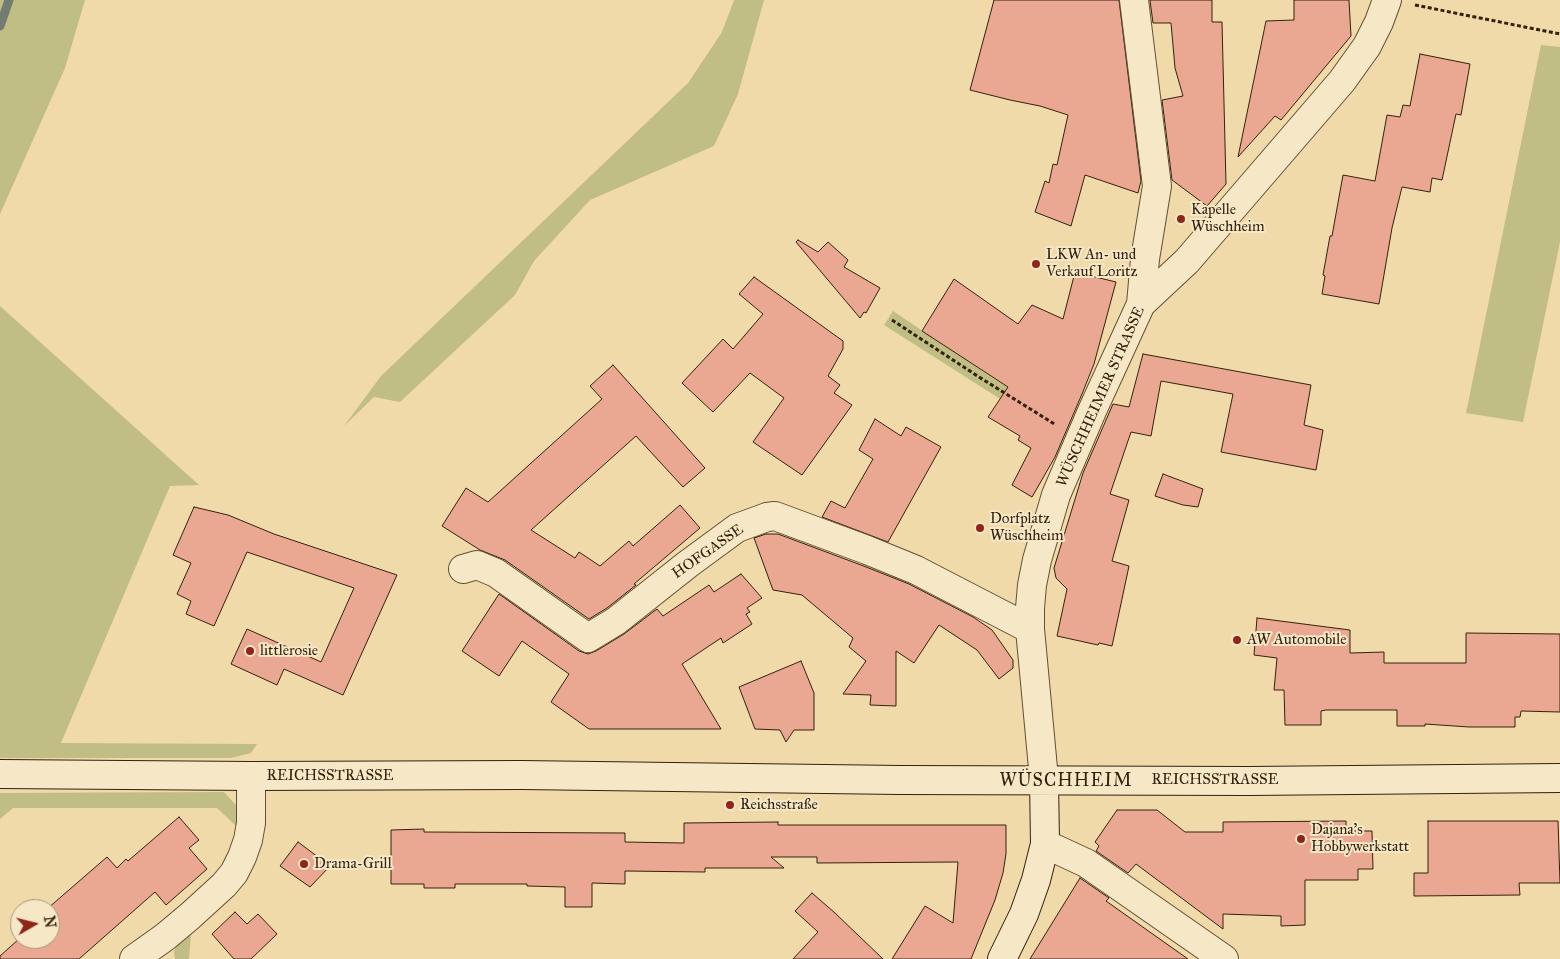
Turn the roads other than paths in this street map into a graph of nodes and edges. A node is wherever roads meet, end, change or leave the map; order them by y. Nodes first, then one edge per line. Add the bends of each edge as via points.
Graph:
1 (1134, 0) edge
2 (1387, 0) edge
3 (1141, 304) junction
4 (463, 569) dead end
5 (1030, 629) junction
6 (0, 774) edge
7 (251, 776) junction
8 (1560, 778) edge
9 (1044, 780) junction
10 (1045, 844) junction
11 (146, 956) edge
12 (1002, 959) edge
13 (1224, 959) edge

1 - 3 street via 1157,186
2 - 3 street, WÜSCHHEIMER STRASSE via 1366,46 1342,81 1187,261
3 - 5 street, WÜSCHHEIMER STRASSE via 1056,495 1037,560
4 - 5 street, HOFGASSE via 477,565 496,573 588,638 616,621 737,528 775,516 916,570
5 - 9 street, WÜSCHHEIMER STRASSE
6 - 7 street, REICHSSTRASSE
7 - 9 street, REICHSSTRASSE
7 - 11 street via 251,823 248,840 234,873
8 - 9 street, REICHSSTRASSE
9 - 10 street, WÜSCHHEIMER STRASSE
10 - 12 street, WÜSCHHEIMER STRASSE via 1024,914
10 - 13 street via 1086,863

